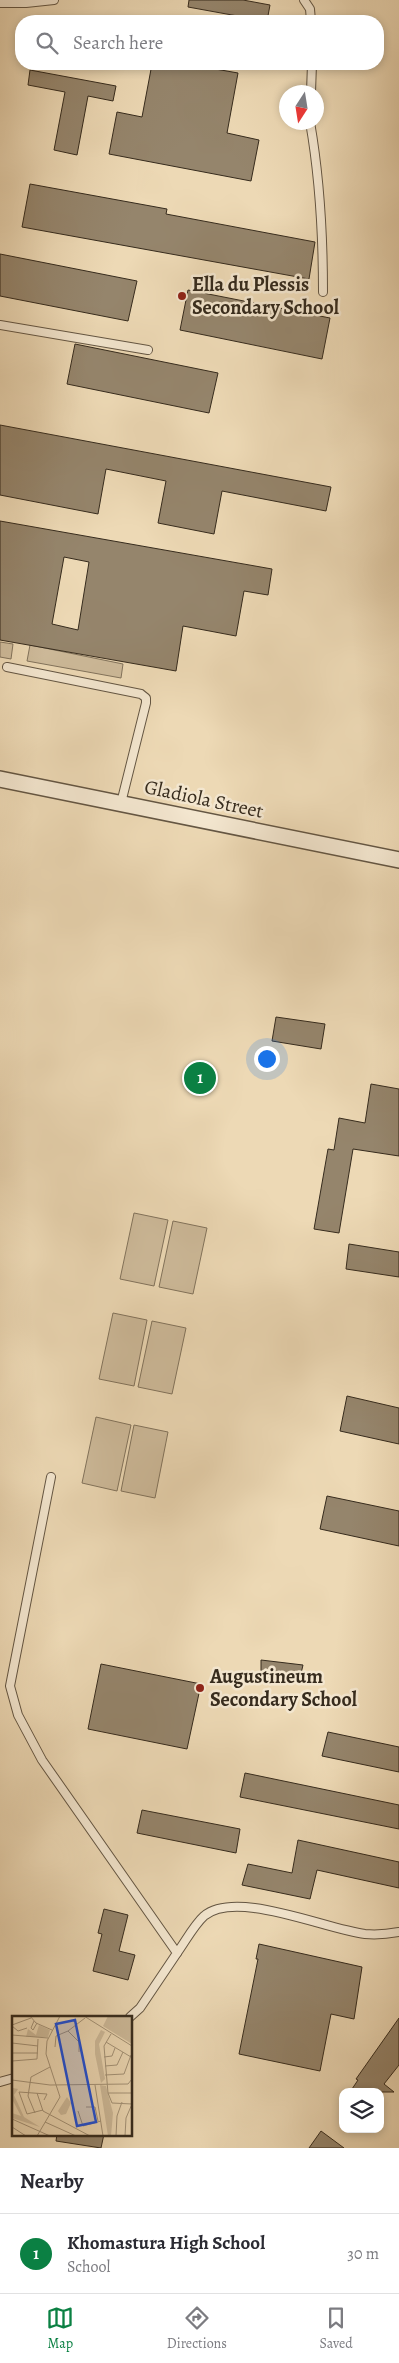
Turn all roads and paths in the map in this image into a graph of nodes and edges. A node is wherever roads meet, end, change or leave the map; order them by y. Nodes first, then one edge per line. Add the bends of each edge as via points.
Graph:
1 (54, 0) edge
2 (304, 0) edge
3 (0, 3) edge
4 (310, 15) edge
5 (312, 70) edge
6 (311, 85) edge
7 (312, 130) edge
8 (324, 292) dead end
9 (0, 326) edge
10 (148, 350) dead end
11 (8, 668) dead end
12 (0, 779) edge
13 (121, 802) junction
14 (399, 860) edge
15 (51, 1477) dead end
16 (399, 1932) edge
17 (177, 1954) junction
18 (131, 2016) edge

1 - 3 lane
2 - 4 lane
5 - 6 lane
7 - 8 lane via 319,168
9 - 10 lane
11 - 13 lane via 141,694 146,698
12 - 13 street, Gladiola Street
13 - 14 street, Gladiola Street
15 - 17 lane via 10,1686 18,1715 42,1760
16 - 17 lane via 364,1934 249,1907 228,1906 204,1917
17 - 18 lane

